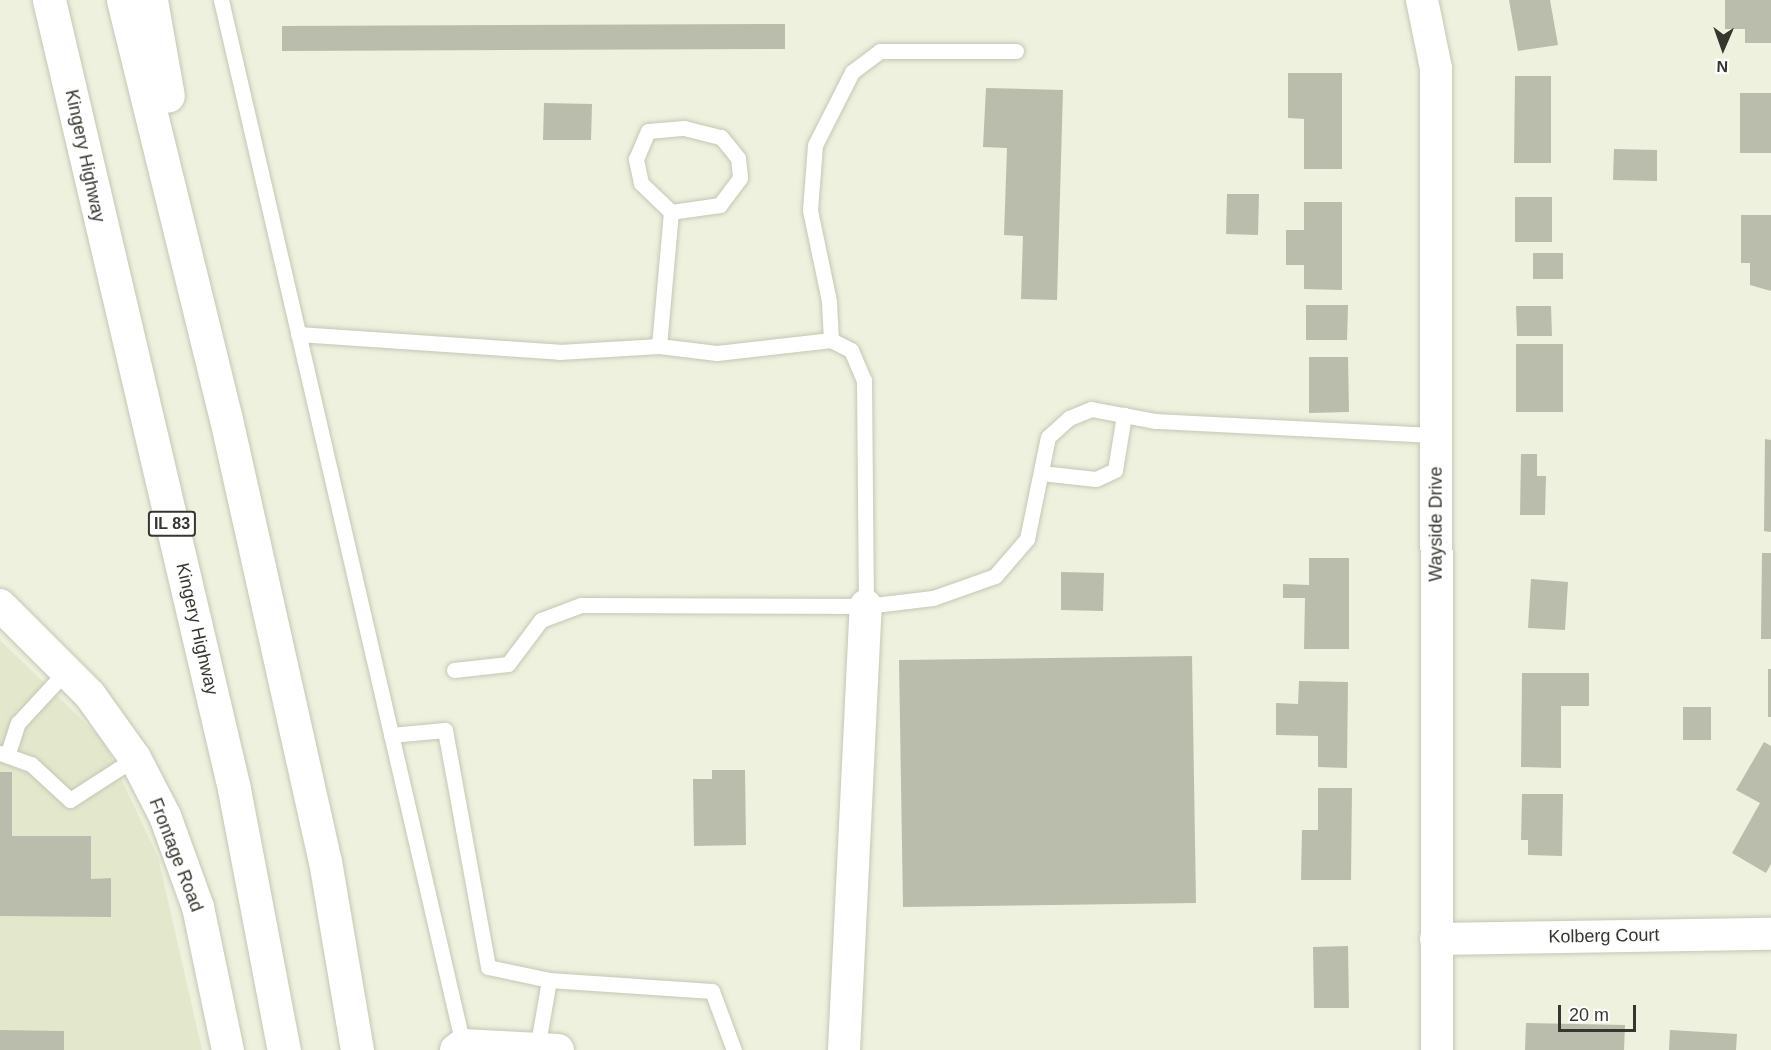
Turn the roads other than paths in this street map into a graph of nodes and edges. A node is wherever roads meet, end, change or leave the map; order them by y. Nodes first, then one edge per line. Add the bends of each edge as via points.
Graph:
1 (37, 0) edge
2 (49, 0) edge
3 (123, 0) edge
4 (151, 0) edge
5 (221, 0) edge
6 (1422, 0) edge
7 (1016, 51) dead end
8 (67, 74) junction
9 (670, 212) junction
10 (298, 334) junction
11 (831, 340) junction
12 (659, 345) junction
13 (1124, 415) junction
14 (226, 419) junction
15 (1436, 435) junction
16 (1041, 473) junction
17 (0, 606) edge
18 (866, 606) junction
19 (454, 670) dead end
20 (66, 671) junction
21 (391, 735) junction
22 (4, 753) edge
23 (135, 758) junction
24 (1771, 934) edge
25 (1436, 939) junction
26 (549, 981) junction
27 (460, 1048) edge
28 (548, 1049) edge
29 (228, 1050) edge
30 (284, 1050) edge
31 (357, 1050) edge
32 (734, 1050) edge
33 (844, 1050) edge
34 (1437, 1050) edge

1 - 8 highway
2 - 8 highway, Kingery Highway / IL 83
3 - 14 highway
4 - 14 highway
5 - 10 lane
6 - 15 street, Wayside Drive via 1436,68
7 - 11 lane via 880,51 852,72 814,156 810,210 830,301
8 - 30 highway, Kingery Highway / IL 83 via 234,789
9 - 9 lane via 641,183 636,159 648,131 684,128 721,137 738,158 740,178 720,206
9 - 12 lane
10 - 12 lane via 559,352
10 - 21 lane
11 - 12 lane via 717,353
11 - 18 lane via 851,350 864,380
13 - 15 lane
13 - 16 lane via 1091,409 1068,418 1048,437
13 - 16 lane via 1115,470 1096,478
14 - 31 highway via 325,861
15 - 25 street, Wayside Drive
16 - 18 lane via 1027,539 995,576 933,597
17 - 20 street, Frontage Road
18 - 19 lane via 581,605 541,620 508,664
18 - 33 street
20 - 22 lane via 18,723
20 - 23 street, Frontage Road
21 - 26 lane via 445,730 488,967
21 - 27 lane
22 - 23 lane via 31,764 70,800
23 - 29 street, Frontage Road via 165,816 198,907
24 - 25 street, Kolberg Court
25 - 34 street, Wayside Drive
26 - 28 lane
26 - 32 lane via 712,991
27 - 28 street

